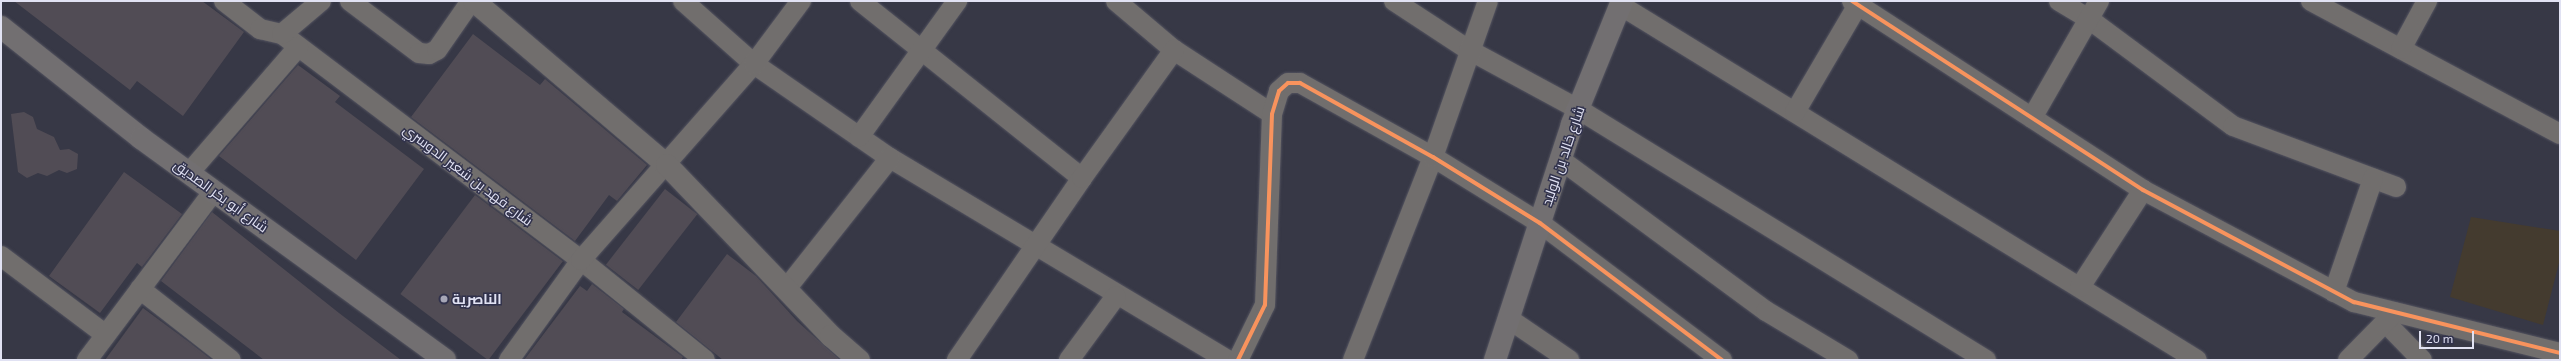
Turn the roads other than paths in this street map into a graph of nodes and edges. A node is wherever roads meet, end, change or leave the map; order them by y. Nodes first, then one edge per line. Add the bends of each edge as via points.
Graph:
1 (224, 1) edge
2 (322, 1) edge
3 (350, 1) edge
4 (471, 1) edge
5 (474, 1) edge
6 (684, 1) edge
7 (801, 1) edge
8 (860, 1) edge
9 (957, 1) edge
10 (1116, 1) edge
11 (1394, 1) edge
12 (1488, 1) edge
13 (2059, 1) edge
14 (2099, 1) edge
15 (2311, 1) edge
16 (2428, 1) edge
17 (1857, 2) edge
18 (1621, 3) edge
19 (2089, 19) junction
20 (1, 27) edge
21 (282, 34) junction
22 (298, 47) junction
23 (2401, 49) junction
24 (920, 50) junction
25 (1174, 50) junction
26 (1469, 50) junction
27 (754, 64) junction
28 (1578, 110) junction
29 (1795, 112) junction
30 (1272, 114) junction
31 (2032, 118) junction
32 (2560, 134) edge
33 (859, 137) junction
34 (1433, 157) junction
35 (890, 158) junction
36 (1561, 160) junction
37 (667, 165) junction
38 (189, 173) junction
39 (1082, 178) junction
40 (2373, 179) junction
41 (2396, 188) dead end
42 (2143, 190) junction
43 (214, 191) junction
44 (1540, 223) junction
45 (1035, 246) junction
46 (1, 256) edge
47 (581, 260) junction
48 (2080, 287) junction
49 (140, 289) junction
50 (786, 289) junction
51 (2334, 292) junction
52 (1116, 296) junction
53 (2390, 317) junction
54 (1508, 319) junction
55 (106, 335) junction
56 (2560, 353) edge
57 (1198, 354) edge
58 (87, 360) edge
59 (231, 360) edge
60 (445, 360) edge
61 (509, 360) edge
62 (705, 360) edge
63 (859, 360) edge
64 (957, 360) edge
65 (1069, 360) edge
66 (1227, 360) edge
67 (1238, 360) edge
68 (1353, 360) edge
69 (1495, 360) edge
70 (1569, 360) edge
71 (1722, 360) edge
72 (1848, 360) edge
73 (1986, 360) edge
74 (2197, 360) edge
75 (2348, 360) edge
76 (2422, 360) edge

1 - 21 street, شارع فهد بن شعير الدوسري via 260,29
2 - 21 street
3 - 4 street via 419,53 429,54 437,50
5 - 37 street
6 - 27 street
7 - 27 street
8 - 24 street
9 - 24 street
10 - 25 street
11 - 26 street
12 - 26 street
13 - 19 street
14 - 19 street
15 - 23 street
16 - 23 street
17 - 29 street
17 - 31 street
18 - 28 main road, شارع خالد بن الوليد
18 - 29 street
19 - 31 street
19 - 40 street via 2234,126
20 - 38 main road, شارع أبو بكر الصديق
21 - 22 street, شارع فهد بن شعير الدوسري
22 - 38 street
22 - 47 street, شارع فهد بن شعير الدوسري
23 - 32 street
24 - 33 street
24 - 39 street
25 - 30 street
25 - 39 street
26 - 28 street
26 - 34 street
27 - 33 street
27 - 37 street
28 - 36 main road, شارع خالد بن الوليد
28 - 73 street
29 - 48 street
30 - 34 street via 1279,91 1288,82 1300,83
30 - 67 street via 1265,305
31 - 42 street
33 - 35 street
34 - 44 street
34 - 68 street
35 - 45 street
35 - 50 street
36 - 44 main road, شارع خالد بن الوليد
36 - 72 street via 1766,311
37 - 47 street
37 - 50 street
38 - 43 main road, شارع أبو بكر الصديق
39 - 45 street
40 - 41 street
40 - 51 street
42 - 48 street
42 - 51 street
43 - 49 street
43 - 60 main road, شارع أبو بكر الصديق
44 - 54 main road, شارع خالد بن الوليد
44 - 71 street
45 - 52 street
45 - 64 street
46 - 55 street
47 - 61 street
47 - 62 street, شارع فهد بن شعير الدوسري
48 - 74 street
49 - 55 street
49 - 59 street
50 - 63 street
51 - 53 street
52 - 57 street
52 - 65 street
53 - 56 street
53 - 75 street
53 - 76 street
54 - 69 main road, شارع خالد بن الوليد
54 - 70 street
55 - 58 street
57 - 66 street

